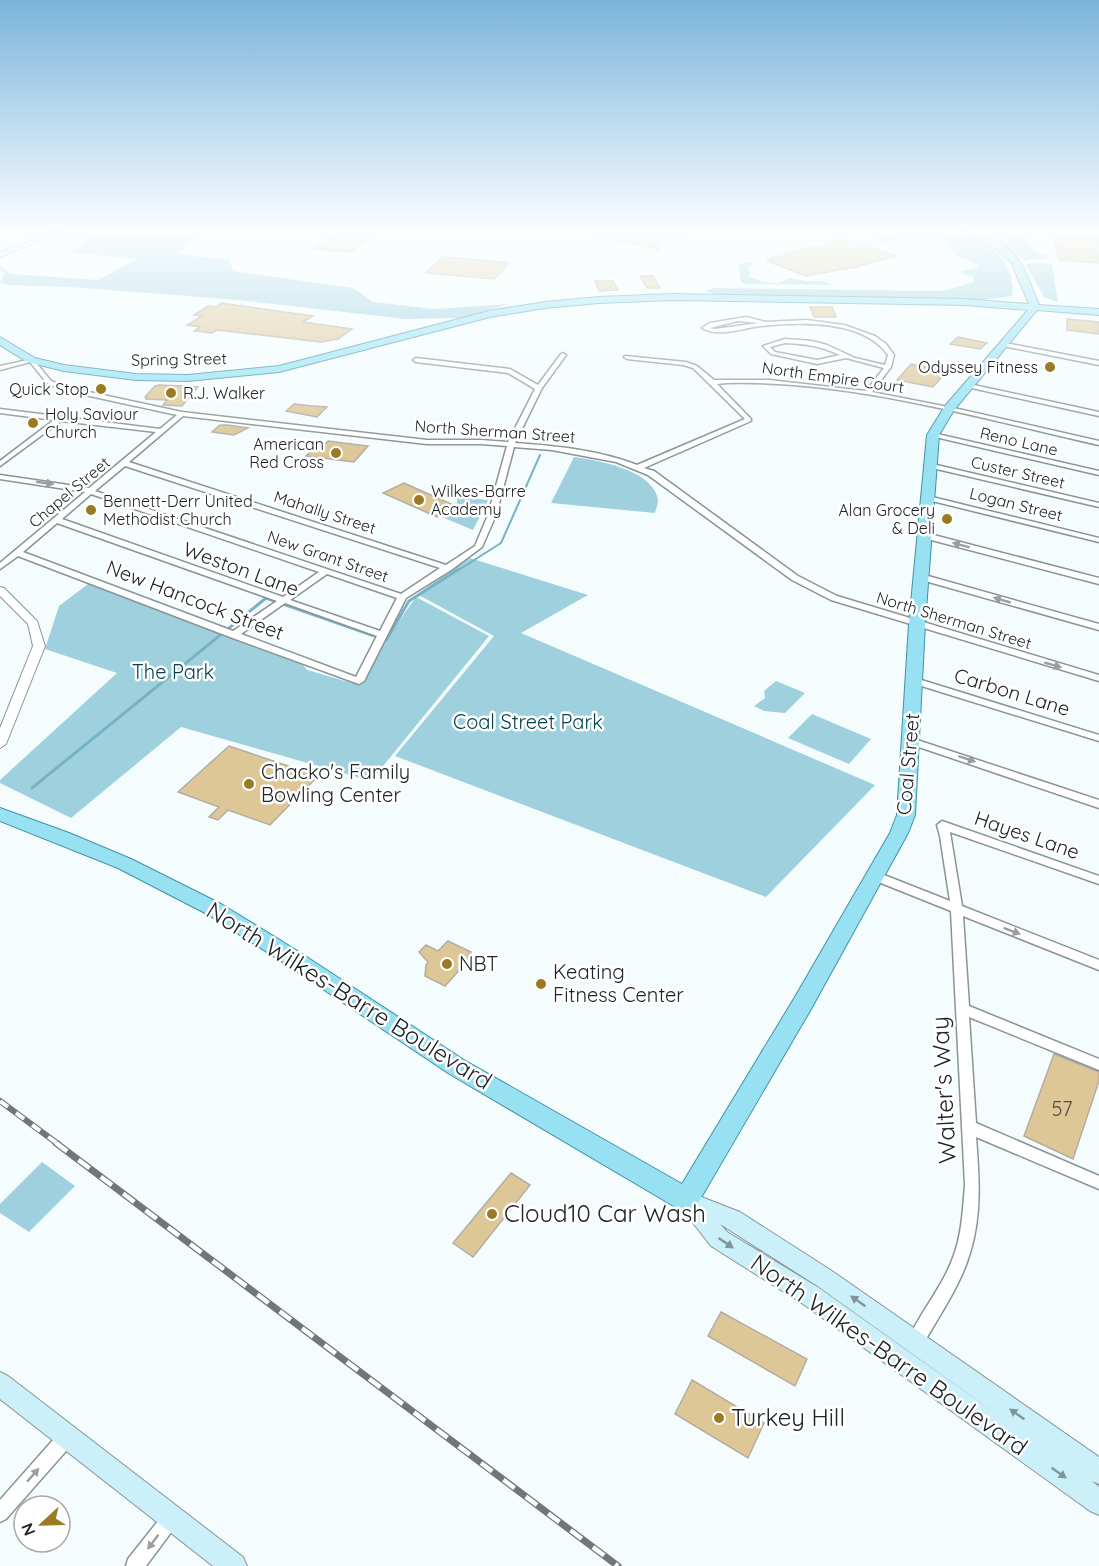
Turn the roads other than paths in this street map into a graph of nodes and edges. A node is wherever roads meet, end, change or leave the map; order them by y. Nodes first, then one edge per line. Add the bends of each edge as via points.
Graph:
1 (553, 305) edge
2 (1034, 305) edge
3 (1035, 305) edge
4 (1036, 305) edge
5 (1069, 305) edge
6 (1079, 307) junction
7 (1099, 310) edge
8 (766, 324) junction
9 (0, 340) edge
10 (1005, 345) junction
11 (563, 355) dead end
12 (627, 357) dead end
13 (846, 357) junction
14 (32, 360) junction
15 (416, 360) dead end
16 (1099, 363) edge
17 (888, 367) junction
18 (0, 368) edge
19 (712, 382) junction
20 (969, 386) junction
21 (539, 388) junction
22 (868, 393) junction
23 (950, 408) junction
24 (0, 411) edge
25 (182, 414) junction
26 (1099, 414) edge
27 (59, 419) junction
28 (162, 431) junction
29 (933, 435) junction
30 (1099, 443) edge
31 (511, 444) junction
32 (124, 463) junction
33 (0, 464) edge
34 (931, 465) junction
35 (639, 467) junction
36 (1099, 473) edge
37 (0, 477) edge
38 (90, 491) junction
39 (927, 497) junction
40 (1099, 505) edge
41 (57, 520) junction
42 (923, 535) junction
43 (1099, 540) edge
44 (18, 553) junction
45 (0, 567) edge
46 (448, 568) junction
47 (326, 571) junction
48 (921, 577) junction
49 (1099, 581) edge
50 (0, 590) edge
51 (402, 597) junction
52 (282, 602) junction
53 (917, 624) junction
54 (1099, 627) edge
55 (233, 635) junction
56 (382, 635) junction
57 (1099, 678) edge
58 (915, 681) junction
59 (1099, 738) edge
60 (911, 741) junction
61 (0, 744) edge
62 (1099, 804) edge
63 (0, 814) edge
64 (942, 825) joint
65 (875, 876) junction
66 (1099, 880) edge
67 (957, 910) junction
68 (1099, 965) edge
69 (963, 1009) junction
70 (1099, 1065) edge
71 (969, 1127) junction
72 (1099, 1183) edge
73 (686, 1200) junction
74 (915, 1342) junction
75 (0, 1384) edge
76 (67, 1437) junction
77 (1099, 1472) edge
78 (1099, 1502) edge
79 (0, 1513) edge
80 (172, 1517) junction
81 (135, 1566) edge
82 (234, 1566) edge

1 - 14 main road, Spring Street via 508,310 279,369 188,378 95,374
2 - 10 main road, Coal Street
3 - 7 main road
4 - 6 main road
5 - 6 main road
6 - 7 main road
8 - 8 street via 715,332 705,328 750,319
8 - 17 street via 815,323 862,333 879,340 890,351
9 - 14 main road, Spring Street
10 - 16 street
10 - 20 main road, Coal Street
11 - 21 street
12 - 19 street via 684,363
13 - 13 street via 817,362 766,348 779,342 798,341 818,344
13 - 17 street
14 - 18 street
14 - 25 street, North Sherman Street via 49,382 64,389
15 - 21 street via 510,371
17 - 22 street
19 - 22 street, North Empire Court via 771,381
19 - 35 street via 749,420
20 - 23 main road, Coal Street
20 - 26 street
21 - 31 street
22 - 23 street, North Empire Court
23 - 29 main road, Coal Street
23 - 30 street, North Empire Court
24 - 27 street
25 - 28 street, Chapel Street
25 - 31 street, North Sherman Street via 427,442
27 - 28 street
27 - 33 street
28 - 32 street, Chapel Street
29 - 34 main road, Coal Street
29 - 36 street, Reno Lane
31 - 35 street, North Sherman Street via 595,454
31 - 46 street, New Grant Street via 492,515 478,547
32 - 38 street, Chapel Street
32 - 46 street, Mahally Street
34 - 39 main road, Coal Street
34 - 40 street, Custer Street
35 - 53 street, North Sherman Street via 795,578 834,598
37 -> 38 street, New Grant Street
38 - 41 street, Chapel Street
38 - 47 street, New Grant Street
39 - 42 main road, Coal Street
39 - 43 street, Logan Street
41 - 44 street, Chapel Street
41 - 52 street, Weston Lane
42 - 48 main road, Coal Street
49 -> 42 street
44 - 45 street, Chapel Street
44 - 55 street, New Hancock Street
46 - 51 street, New Grant Street
47 - 51 street, New Grant Street
47 - 52 street
48 - 53 main road, Coal Street
54 -> 48 street
50 - 61 street via 33,623 39,646
51 - 56 street
52 - 55 street
52 - 56 street, Weston Lane
53 -> 57 street, North Sherman Street
53 - 58 main road, Coal Street
55 - 56 street, New Hancock Street via 358,681
58 - 59 street, Carbon Lane
58 - 60 main road, Coal Street
60 -> 62 street
60 - 65 main road, Coal Street via 906,815
63 - 73 main road, North Wilkes-Barre Boulevard via 99,851 240,924 425,1047
64 - 66 street, Hayes Lane
64 - 67 street, Walter's Way
65 - 67 street
65 - 73 main road, Coal Street
67 -> 68 street
67 - 69 street, Walter's Way
69 - 70 street
69 - 71 street, Walter's Way
71 - 72 street
71 - 74 street, Walter's Way via 972,1185 962,1255
74 -> 73 main road, North Wilkes-Barre Boulevard via 732,1219
73 -> 78 main road, North Wilkes-Barre Boulevard via 719,1239 811,1296
77 -> 74 main road, North Wilkes-Barre Boulevard
75 - 76 main road
79 -> 76 street
76 - 80 main road
80 -> 81 street
80 - 82 main road

